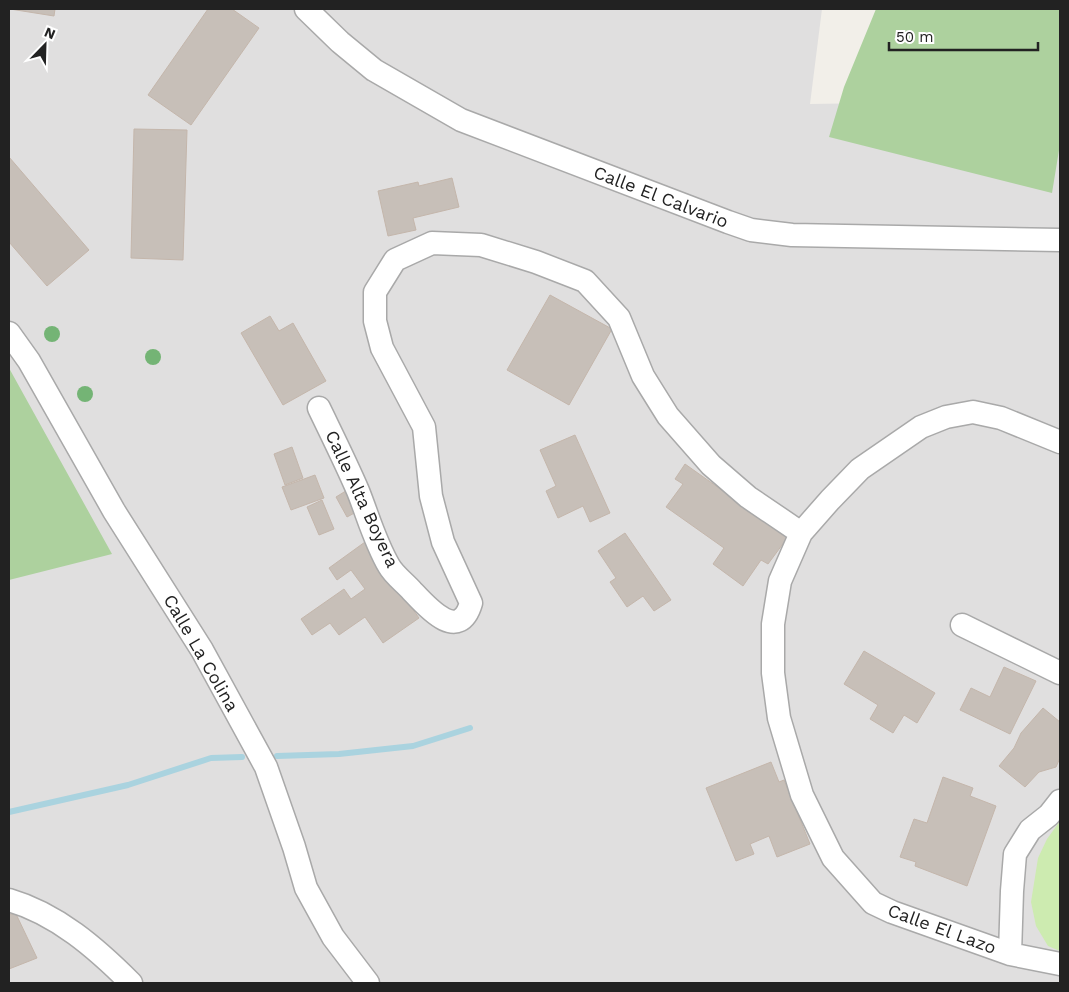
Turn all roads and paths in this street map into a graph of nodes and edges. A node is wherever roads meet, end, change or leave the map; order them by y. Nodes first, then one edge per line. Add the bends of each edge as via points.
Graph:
1 (306, 9) edge
2 (1060, 240) edge
3 (9, 333) edge
4 (319, 408) dead end
5 (1060, 442) edge
6 (801, 533) junction
7 (962, 625) dead end
8 (1060, 673) edge
9 (1060, 801) edge
10 (9, 900) edge
11 (1010, 954) junction
12 (1060, 964) edge
13 (131, 983) edge
14 (368, 983) edge

1 - 2 street, Calle El Calvario via 374,70 461,120 751,230 792,236
3 - 14 street, Calle La Colina via 29,361 114,511 202,650 266,767 306,888 334,937
4 - 6 street, Calle Alta Boyera via 358,490 389,567 443,619 449,622 463,618 471,603 443,542 431,496 424,427 382,348 376,321 375,292 395,260 432,243 481,245 585,281 619,318 643,376 668,416 712,465 748,497
5 - 6 street, Calle El Lazo via 1001,418 973,412 946,417 920,427 860,469
6 - 11 street, Calle El Lazo via 780,581 773,624 773,673 779,718 789,753 802,795 820,832 833,858 873,904
7 - 8 street
9 - 11 street via 1030,830 1016,854
10 - 13 street via 64,926 100,953
11 - 12 street, Calle El Lazo

